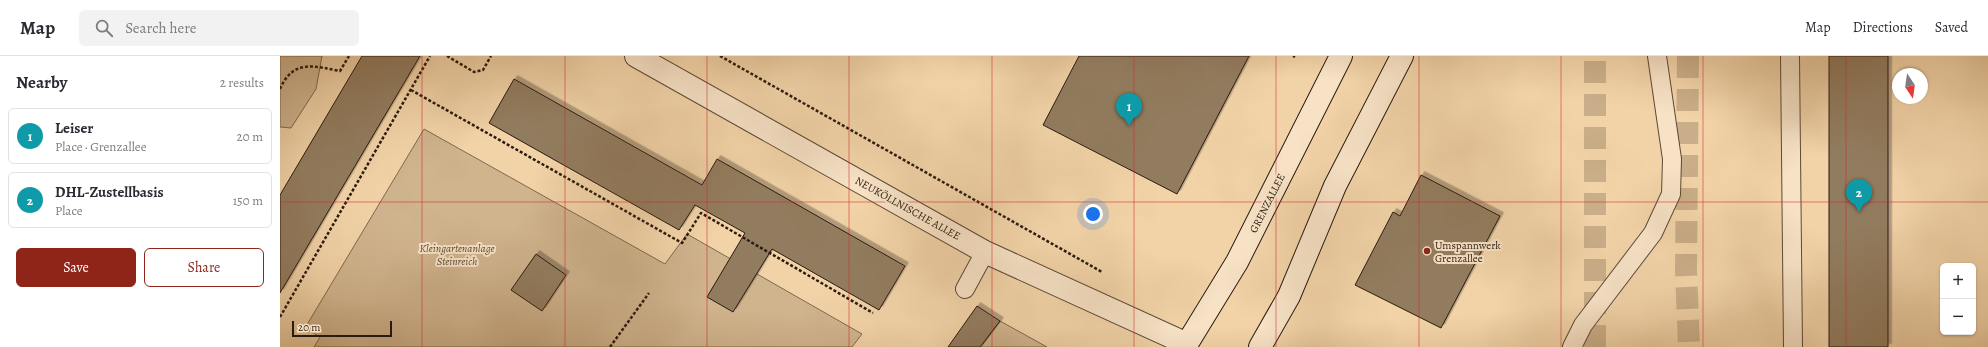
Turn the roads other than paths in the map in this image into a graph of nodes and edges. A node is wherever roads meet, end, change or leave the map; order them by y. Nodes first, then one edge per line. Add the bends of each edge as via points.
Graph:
1 (636, 56) edge
2 (1341, 56) edge
3 (1402, 56) edge
4 (1657, 56) edge
5 (1790, 56) edge
6 (985, 252) junction
7 (965, 289) dead end
8 (1186, 345) edge
9 (1260, 347) edge
10 (1572, 347) edge
11 (1793, 347) edge

1 - 6 main road, NEUKÖLLNISCHE ALLEE
2 - 8 main road, GRENZALLEE via 1237,262
3 - 9 main road via 1335,186 1289,296
4 - 10 lane via 1672,159 1671,194 1654,233 1583,325
5 - 11 lane
6 - 7 lane
6 - 8 main road, NEUKÖLLNISCHE ALLEE

